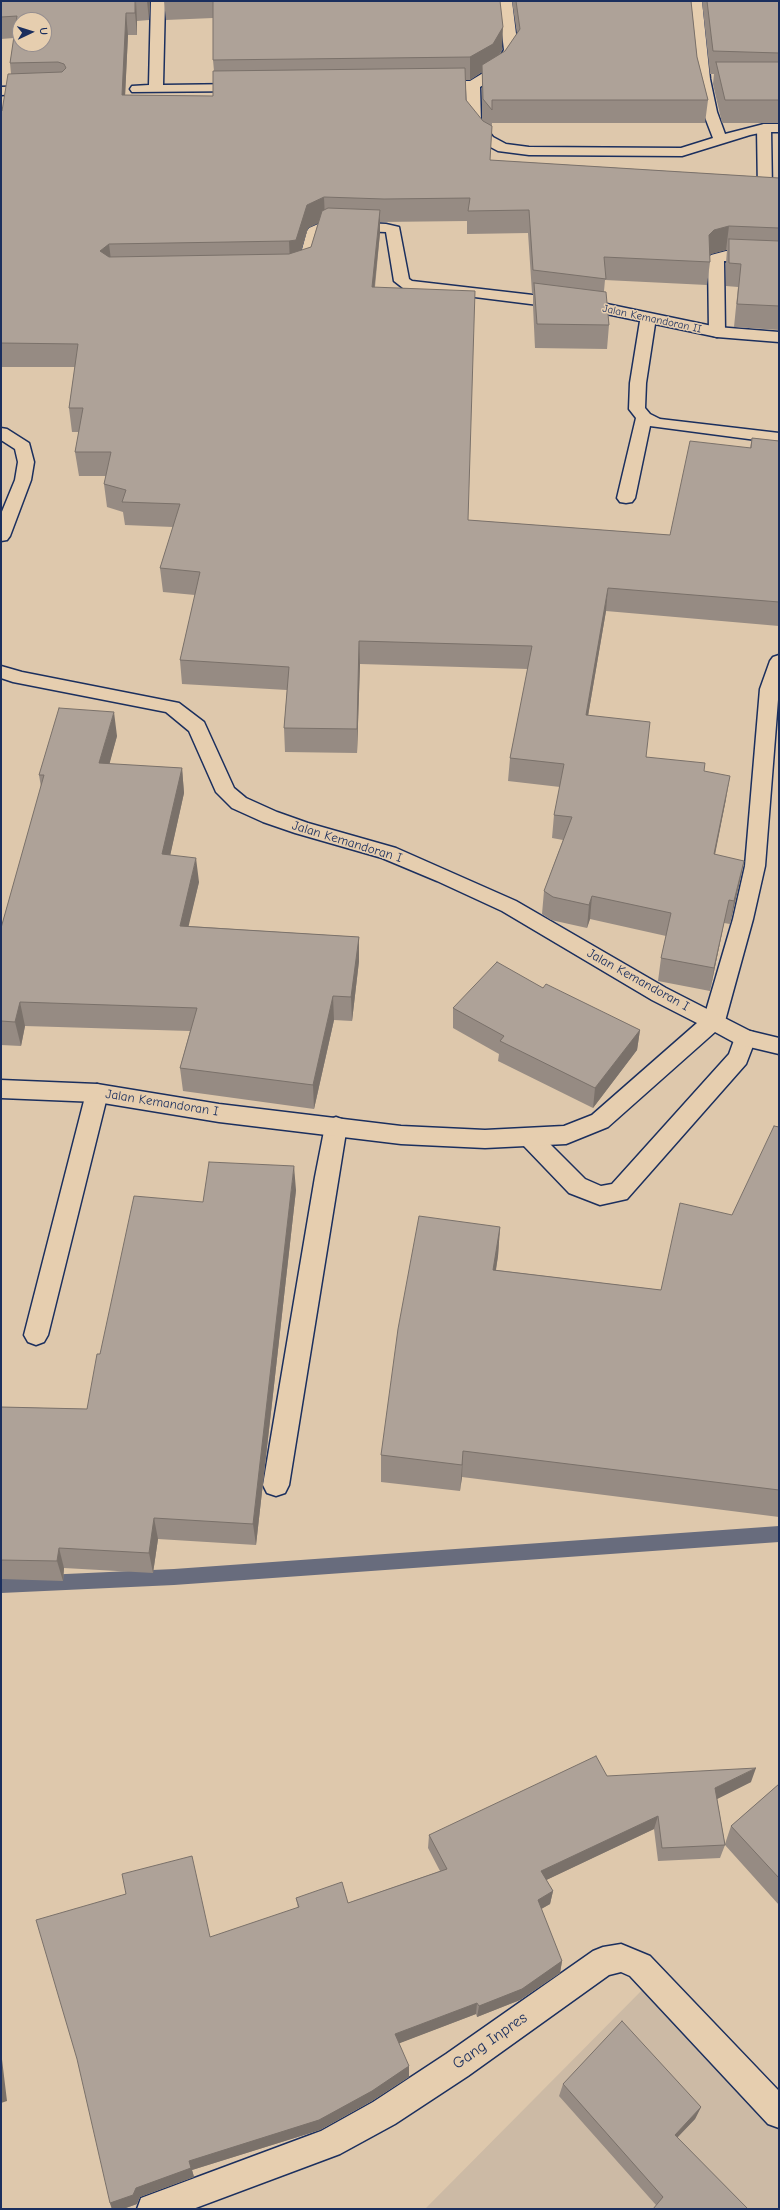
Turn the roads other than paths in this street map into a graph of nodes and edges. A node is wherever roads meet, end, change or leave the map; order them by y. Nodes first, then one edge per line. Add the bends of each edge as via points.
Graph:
1 (158, 1) edge
2 (505, 1) edge
3 (695, 1) edge
4 (703, 79) junction
5 (718, 79) edge
6 (473, 85) junction
7 (426, 86) edge
8 (259, 88) edge
9 (137, 89) dead end
10 (156, 89) junction
11 (45, 90) edge
12 (1, 91) edge
13 (764, 128) junction
14 (779, 128) edge
15 (720, 139) junction
16 (765, 191) edge
17 (779, 258) edge
18 (282, 271) edge
19 (648, 319) junction
20 (717, 332) junction
21 (779, 337) edge
22 (644, 417) junction
23 (1, 434) edge
24 (779, 438) edge
25 (626, 498) dead end
26 (1, 536) edge
27 (779, 661) edge
28 (1, 672) edge
29 (714, 1021) junction
30 (745, 1038) junction
31 (779, 1046) edge
32 (1, 1089) edge
33 (96, 1093) junction
34 (336, 1126) junction
35 (530, 1138) junction
36 (36, 1336) dead end
37 (276, 1485) dead end
38 (779, 2113) edge
39 (152, 2209) edge

1 - 10 street
2 - 6 street via 511,50 498,70
3 - 4 street
4 - 5 street
4 - 15 street via 710,112
6 - 7 street
6 - 15 street via 474,122 488,140 503,148 529,151 682,152
8 - 10 street
9 - 10 street
11 - 12 street
13 - 14 street
13 - 15 street
13 - 16 street
17 - 20 street via 716,258
18 - 19 street, Jalan Kemandoran II via 305,267 314,231 325,225 386,228 394,230 396,235 404,284 602,308
19 - 20 street, Jalan Kemandoran II
19 - 22 street via 638,383 637,409
20 - 21 street, Jalan Kemandoran II
22 - 24 street via 656,423
22 - 25 street
23 - 26 street via 23,447 26,462 23,480
27 - 29 street via 769,689 755,866
28 - 29 street, Jalan Kemandoran I via 20,678 172,707 196,727 226,792 239,803 289,824 389,853 444,876 509,906 660,994
29 - 30 street, Jalan Kemandoran I
29 - 35 street, Jalan Kemandoran I via 600,1121 566,1135
30 - 31 street, Jalan Kemandoran I
30 - 35 street via 738,1058 619,1192 600,1196 577,1186
32 - 33 street, Jalan Kemandoran I
33 - 34 street, Jalan Kemandoran I via 219,1112
33 - 36 street
34 - 35 street, Jalan Kemandoran I via 409,1135 485,1140
34 - 37 street
38 - 39 street, Gang Inpres via 640,1966 620,1958 603,1961 457,2065 384,2113 329,2143

